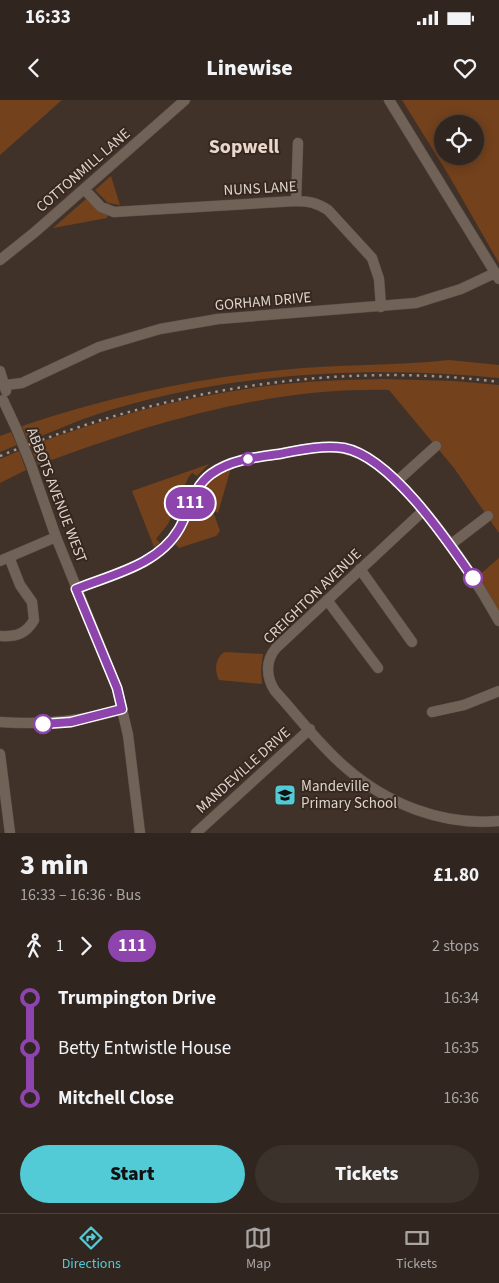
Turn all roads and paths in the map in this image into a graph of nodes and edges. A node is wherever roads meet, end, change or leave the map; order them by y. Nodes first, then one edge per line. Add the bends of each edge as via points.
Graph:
1 (185, 100) edge
2 (389, 100) edge
3 (298, 144) dead end
4 (84, 189) junction
5 (296, 201) junction
6 (0, 260) edge
7 (497, 276) edge
8 (381, 307) junction
9 (0, 371) edge
10 (6, 386) junction
11 (1, 400) edge
12 (436, 446) dead end
13 (396, 482) junction
14 (423, 511) junction
15 (488, 516) dead end
16 (56, 537) junction
17 (450, 545) junction
18 (4, 559) edge
19 (360, 569) junction
20 (76, 589) junction
21 (327, 600) junction
22 (499, 621) edge
23 (0, 636) edge
24 (412, 642) dead end
25 (378, 668) dead end
26 (499, 691) edge
27 (122, 709) junction
28 (432, 712) dead end
29 (0, 722) edge
30 (310, 729) junction
31 (0, 754) edge
32 (499, 821) edge
33 (10, 833) edge
34 (140, 833) edge
35 (196, 833) edge

1 - 4 street, COTTONMILL LANE
2 - 7 street
3 - 5 street
4 - 5 street, NUNS LANE via 101,207 114,212
4 - 6 street, COTTONMILL LANE
5 - 8 street, NUNS LANE via 311,201 328,210 372,258 379,279
7 - 8 street, GORHAM DRIVE via 416,303
8 - 10 street, GORHAM DRIVE via 218,318 160,329 99,347 18,384
9 - 10 street
10 - 11 street
11 - 16 street, ABBOTS AVENUE WEST, bridge via 17,430
12 - 13 street
13 - 14 street
13 - 20 street via 365,458 345,449 322,447 240,461 220,468 205,479 194,494 174,537 154,557
14 - 17 street
14 - 19 street, CREIGHTON AVENUE
15 - 17 street
16 - 18 street
16 - 20 street, ABBOTS AVENUE WEST
17 - 22 street
18 - 23 street via 32,602 34,620 25,632
19 - 21 street, CREIGHTON AVENUE
19 - 24 street
20 - 27 street, ABBOTS AVENUE WEST via 117,688
21 - 25 street
21 - 30 street, CREIGHTON AVENUE via 276,648 268,669 270,684
26 - 28 street via 464,705
27 - 29 street via 71,722 36,725
27 - 34 street, ABBOTS AVENUE WEST
30 - 32 street, CREIGHTON AVENUE via 343,766 401,804 444,818
30 - 35 street, MANDEVILLE DRIVE
31 - 33 street

